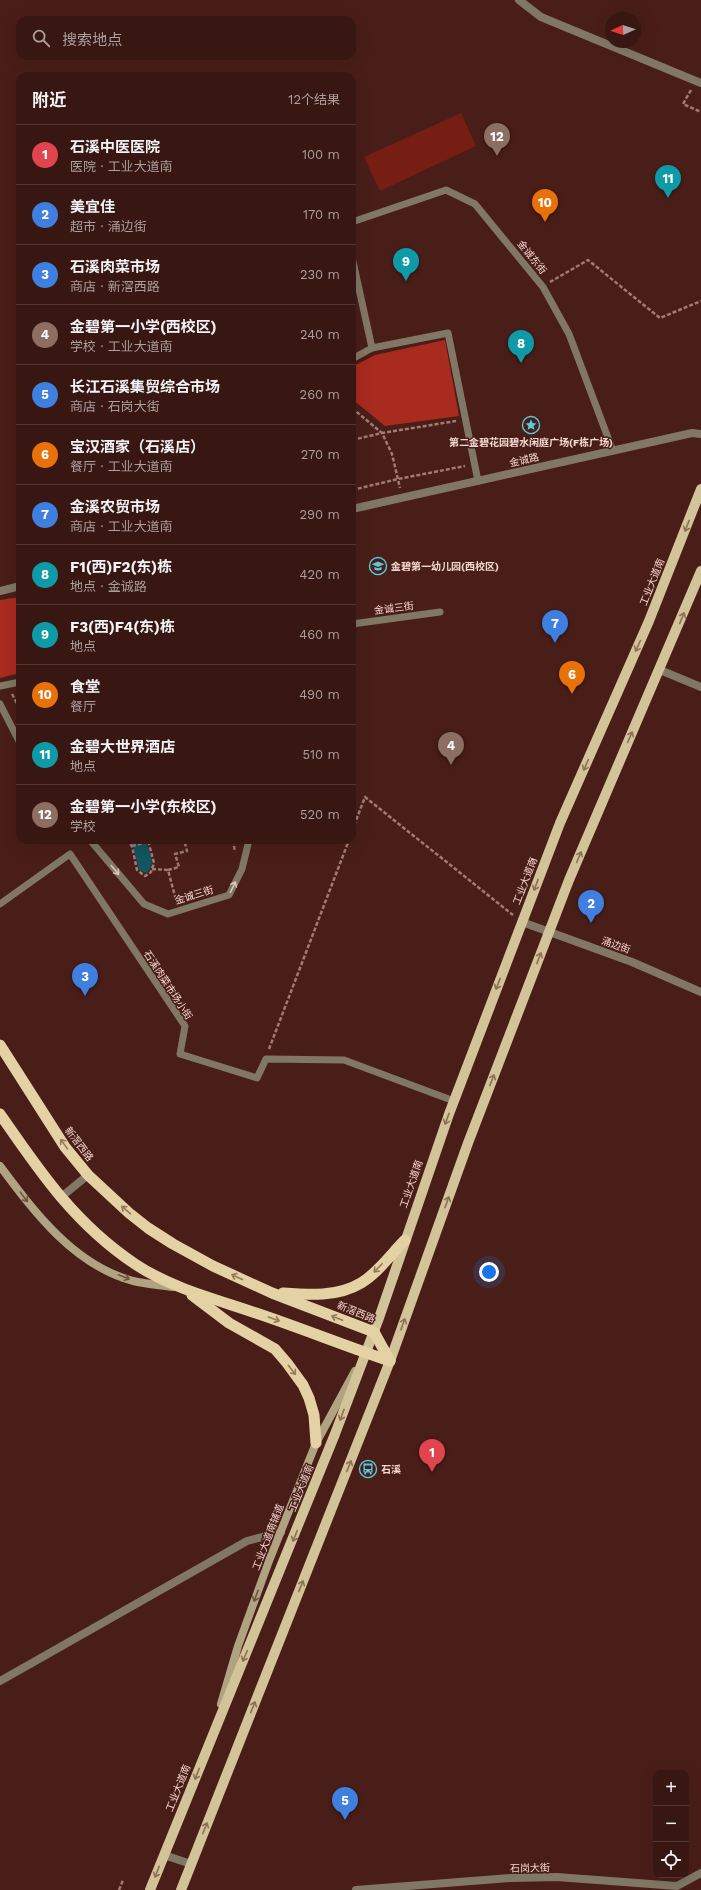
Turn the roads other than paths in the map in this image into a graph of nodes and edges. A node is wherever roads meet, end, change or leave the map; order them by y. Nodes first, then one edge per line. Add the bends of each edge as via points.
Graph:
1 (518, 0) edge
2 (698, 82) edge
3 (356, 221) edge
4 (356, 275) edge
5 (372, 348) junction
6 (356, 357) edge
7 (701, 434) edge
8 (613, 450) junction
9 (478, 481) junction
10 (701, 489) edge
11 (356, 508) edge
12 (701, 571) edge
13 (16, 587) edge
14 (0, 591) edge
15 (440, 612) dead end
16 (356, 623) edge
17 (660, 670) junction
18 (16, 683) edge
19 (0, 686) edge
20 (701, 687) edge
21 (0, 704) edge
22 (16, 735) edge
23 (93, 844) edge
24 (248, 844) edge
25 (0, 904) edge
26 (522, 922) junction
27 (549, 932) junction
28 (701, 992) edge
29 (0, 1045) edge
30 (454, 1101) junction
31 (0, 1114) edge
32 (0, 1166) edge
33 (88, 1175) junction
34 (60, 1198) junction
35 (405, 1240) junction
36 (184, 1289) junction
37 (272, 1293) junction
38 (374, 1332) junction
39 (365, 1352) junction
40 (390, 1361) junction
41 (316, 1443) junction
42 (280, 1532) junction
43 (0, 1681) edge
44 (211, 1738) junction
45 (164, 1855) junction
46 (191, 1864) junction
47 (701, 1873) edge
48 (150, 1890) edge
49 (181, 1890) edge
50 (356, 1890) edge

1 - 2 street via 541,17
3 - 8 lane, 金诚东街 via 446,190 476,204 543,287 569,334
4 - 5 lane
5 - 6 lane
5 - 9 lane via 448,333
7 - 8 street, 金诚路 via 692,433
8 - 9 street, 金诚路
9 - 11 street, 金诚路
10 -> 26 main road, 工业大道南 via 649,621 560,823
17 -> 12 main road
13 - 14 street
15 - 16 lane, 金诚三街
17 - 20 street
27 -> 17 main road
18 - 19 lane
21 - 22 lane
23 -> 24 lane, 金诚三街 via 144,904 168,914 229,895 242,869
25 - 30 lane, 石溪肉菜市场小街 via 70,854 185,1026 180,1054 257,1078 266,1059 344,1060
26 - 27 street, 涌边街
26 -> 30 main road, 工业大道南
27 - 28 street, 涌边街 via 632,962
40 -> 27 main road via 468,1143
33 -> 29 highway, 新滘西路 via 65,1147
30 -> 35 main road, 工业大道南
31 - 34 highway
32 -> 36 main road via 34,1211 77,1252 106,1270 134,1281
33 - 34 street
37 -> 33 highway, 新滘西路 via 192,1255 148,1228
34 - 36 highway via 111,1246 136,1265
35 -> 37 highway via 375,1272 352,1288 319,1294
35 - 38 main road, 工业大道南
36 -> 39 highway
36 -> 41 highway via 229,1323 275,1350 287,1363 310,1398
38 -> 37 highway, 新滘西路
38 - 39 main road, 工业大道南
38 - 40 highway, 新滘西路
39 - 40 highway
39 - 41 main road, 工业大道南辅道
39 -> 44 main road, 工业大道南 via 316,1483
46 -> 40 main road
41 - 42 main road, 工业大道南辅道
42 - 43 street via 248,1541
42 -> 44 main road, 工业大道南辅道 via 238,1646
44 -> 45 main road, 工业大道南
45 - 46 street
45 -> 48 main road, 工业大道南
46 - 49 main road
47 - 50 street, 石岗大街 via 677,1886 557,1877

